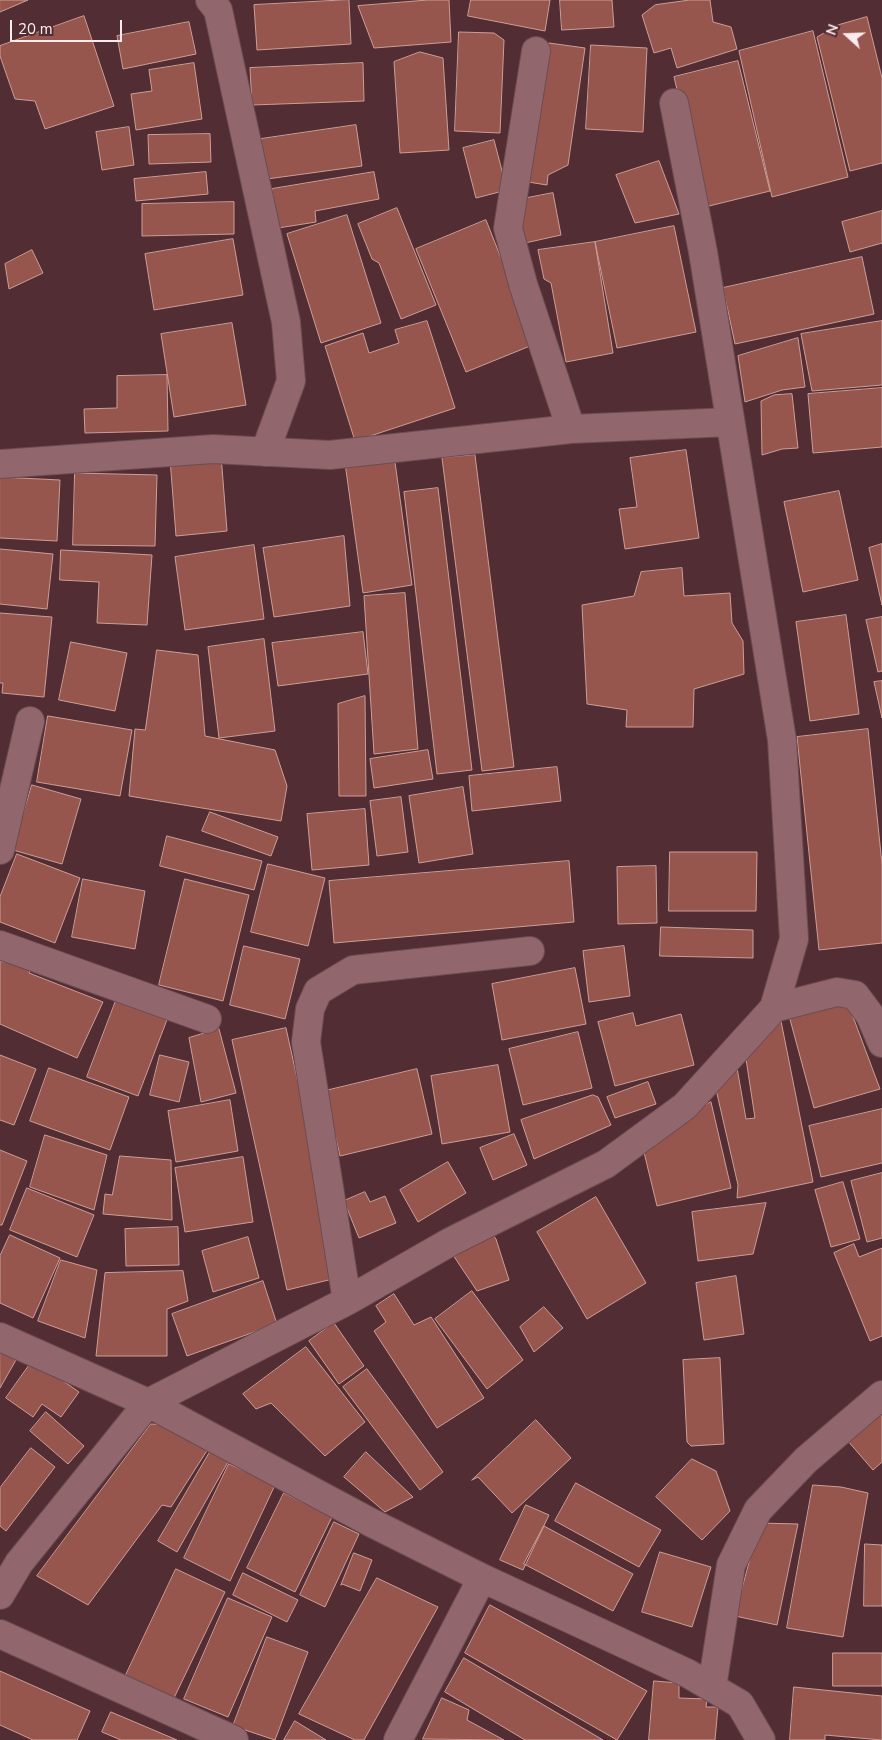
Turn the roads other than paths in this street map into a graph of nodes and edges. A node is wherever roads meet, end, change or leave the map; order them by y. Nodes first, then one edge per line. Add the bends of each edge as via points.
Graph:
1 (210, 0) edge
2 (536, 51) dead end
3 (674, 103) dead end
4 (730, 422) junction
5 (571, 429) junction
6 (266, 452) junction
7 (0, 464) edge
8 (30, 721) dead end
9 (0, 850) edge
10 (0, 944) edge
11 (530, 951) dead end
12 (774, 1008) junction
13 (207, 1019) dead end
14 (882, 1043) edge
15 (347, 1301) junction
16 (0, 1337) edge
17 (882, 1395) edge
18 (148, 1403) junction
19 (482, 1578) junction
20 (0, 1595) edge
21 (0, 1634) edge
22 (712, 1687) junction
23 (234, 1740) edge
24 (398, 1740) edge
25 (761, 1740) edge

1 - 6 street via 218,10 286,322 291,381
2 - 5 street via 508,228
3 - 4 street via 703,252
4 - 5 street
4 - 12 street via 782,740 794,939
5 - 6 street via 330,455
6 - 7 street via 212,449
8 - 9 street
10 - 13 street
11 - 15 street via 353,970 318,991 310,1009 306,1042
12 - 14 street via 837,992 855,995 870,1015
12 - 15 street via 685,1106 606,1164 450,1242
15 - 18 street
16 - 18 street
17 - 22 street via 806,1460 758,1510 731,1565
18 - 19 street via 361,1518
18 - 20 street via 19,1563
19 - 22 street
19 - 24 street
21 - 23 street
22 - 25 street via 740,1704

